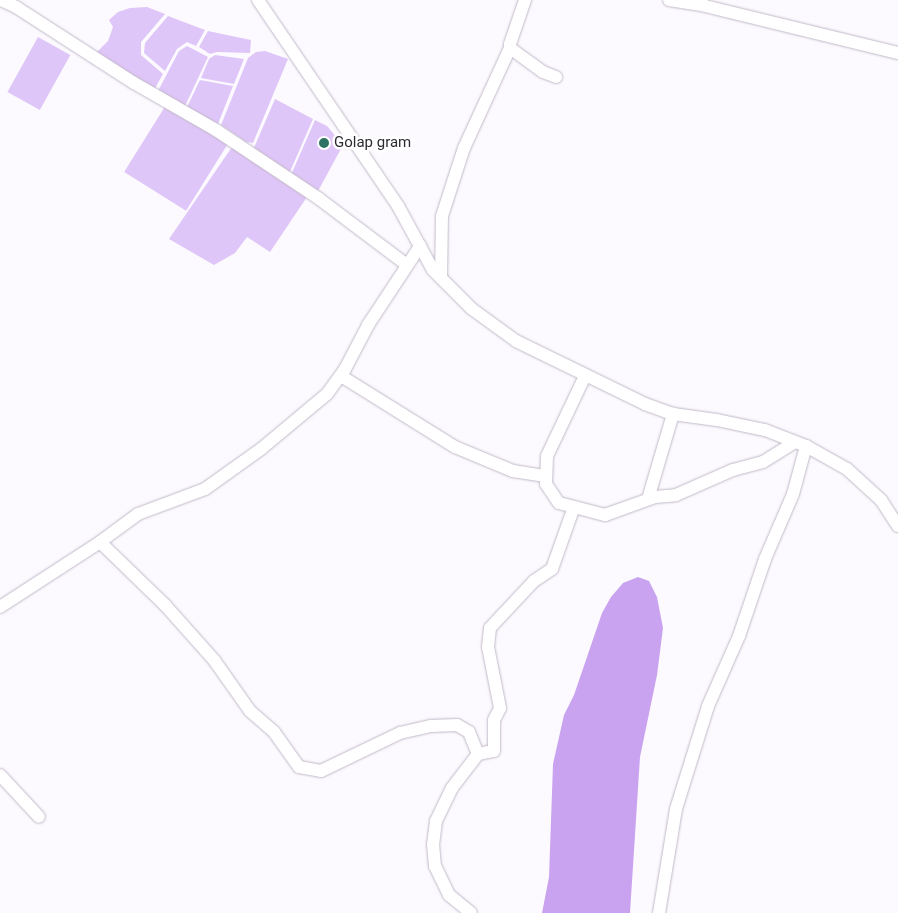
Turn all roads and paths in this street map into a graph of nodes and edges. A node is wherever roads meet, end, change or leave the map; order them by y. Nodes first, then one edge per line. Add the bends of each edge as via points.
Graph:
1 (1, 0) edge
2 (258, 0) edge
3 (525, 0) edge
4 (669, 0) edge
5 (689, 2) edge
6 (510, 48) junction
7 (898, 54) edge
8 (556, 77) dead end
9 (420, 246) junction
10 (407, 265) junction
11 (441, 278) junction
12 (341, 376) junction
13 (585, 376) junction
14 (673, 414) junction
15 (800, 444) junction
16 (546, 476) junction
17 (648, 499) junction
18 (574, 507) junction
19 (898, 526) edge
20 (100, 542) junction
21 (0, 607) edge
22 (478, 754) junction
23 (0, 776) edge
24 (39, 816) dead end
25 (471, 913) edge
26 (659, 913) edge

1 - 10 street via 134,84 216,130 318,198
2 - 9 street via 398,206
3 - 6 street
4 - 5 street
5 - 7 street
6 - 8 street via 543,72
6 - 11 street via 464,148 442,216
9 - 10 street
9 - 11 street via 432,270
10 - 12 street via 368,325
11 - 13 street via 472,309 516,341
12 - 16 street via 455,448 513,470
12 - 20 street via 327,394 299,418 205,489 138,514
13 - 14 street
13 - 16 street via 547,456
14 - 15 street via 765,430
14 - 17 street
15 - 17 street via 763,462 733,470 676,495
15 - 19 street via 847,469 881,500
15 - 26 street via 793,494 708,706 676,809
16 - 18 street via 546,484 559,503
17 - 18 street via 605,515
18 - 22 street via 552,570 534,581 490,628 488,647 500,708 494,720 494,751
20 - 21 street
20 - 22 street via 178,619 214,660 250,711 274,732 299,767 321,771 400,733 431,726 462,727 469,732
22 - 25 street via 452,788 436,821 432,844 435,866 450,895
23 - 24 street

